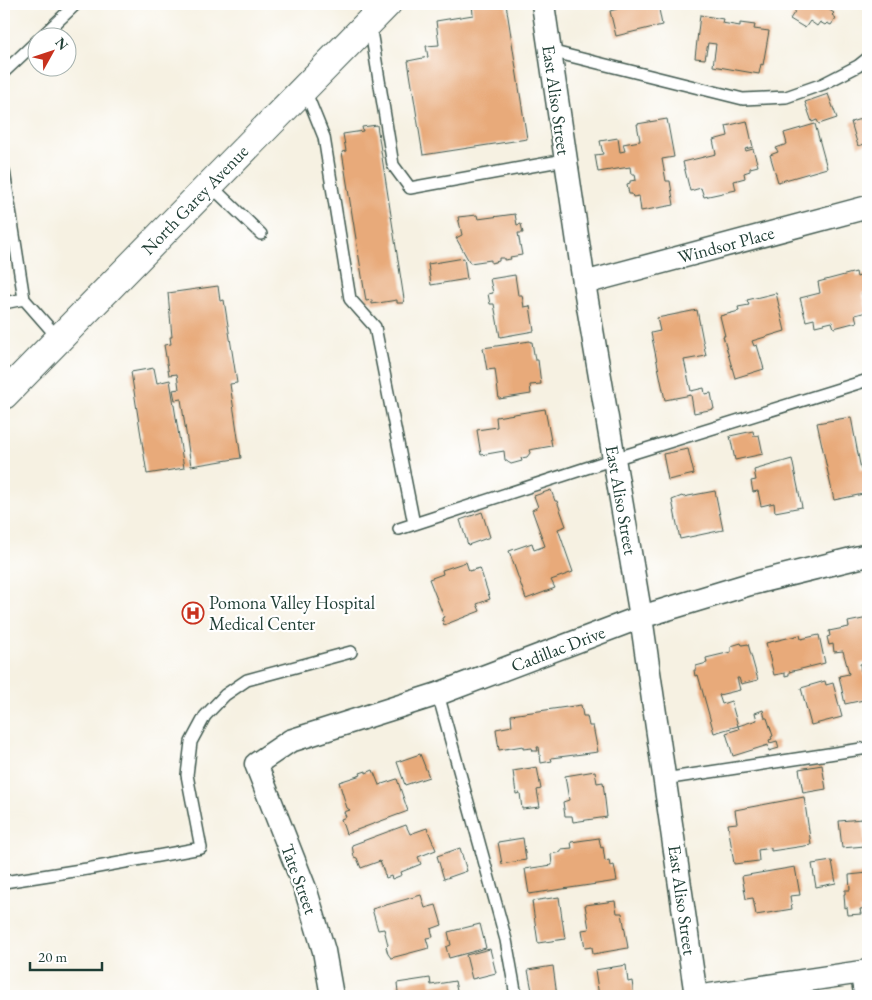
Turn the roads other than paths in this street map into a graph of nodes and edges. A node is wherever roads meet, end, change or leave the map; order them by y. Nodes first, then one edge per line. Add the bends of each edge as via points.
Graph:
1 (76, 4) edge
2 (543, 4) edge
3 (378, 13) edge
4 (51, 28) edge
5 (28, 49) edge
6 (550, 51) junction
7 (868, 58) edge
8 (4, 72) edge
9 (304, 88) junction
10 (565, 160) junction
11 (4, 171) edge
12 (210, 185) junction
13 (868, 207) edge
14 (261, 234) dead end
15 (584, 283) junction
16 (24, 299) junction
17 (4, 302) edge
18 (59, 339) junction
19 (868, 380) edge
20 (4, 395) edge
21 (614, 459) junction
22 (414, 524) junction
23 (399, 529) dead end
24 (868, 555) edge
25 (641, 617) junction
26 (351, 652) dead end
27 (438, 694) junction
28 (868, 748) edge
29 (256, 764) joint
30 (664, 779) junction
31 (4, 882) edge
32 (862, 972) edge
33 (332, 996) edge
34 (516, 996) edge
35 (696, 996) edge
36 (704, 996) edge
37 (860, 996) edge

1 - 4 lane
2 - 6 street, East Aliso Street
3 - 9 main road, North Garey Avenue
3 - 10 lane via 393,165 410,188
5 - 8 lane
6 - 7 lane via 743,99 786,97 823,84
6 - 10 street, East Aliso Street
9 - 12 main road, North Garey Avenue
9 - 22 lane via 324,136 350,299 375,327
10 - 15 street, East Aliso Street
11 - 16 lane
12 - 14 lane
12 - 18 main road, North Garey Avenue
13 - 15 street, Windsor Place
15 - 21 street, East Aliso Street
16 - 17 lane
16 - 18 lane
18 - 20 main road, North Garey Avenue
19 - 21 lane
21 - 22 lane
21 - 25 street, East Aliso Street
22 - 23 lane
24 - 25 street, Cadillac Drive via 750,584
25 - 27 street, Cadillac Drive
25 - 30 street, East Aliso Street
26 - 31 lane via 248,680 225,695 205,716 190,742 187,775 201,848
27 - 29 street, Cadillac Drive via 290,742
27 - 34 lane via 506,940
28 - 30 lane
29 - 33 street, Tate Street via 306,891 324,951
30 - 35 street, East Aliso Street
32 - 36 street
32 - 37 lane

